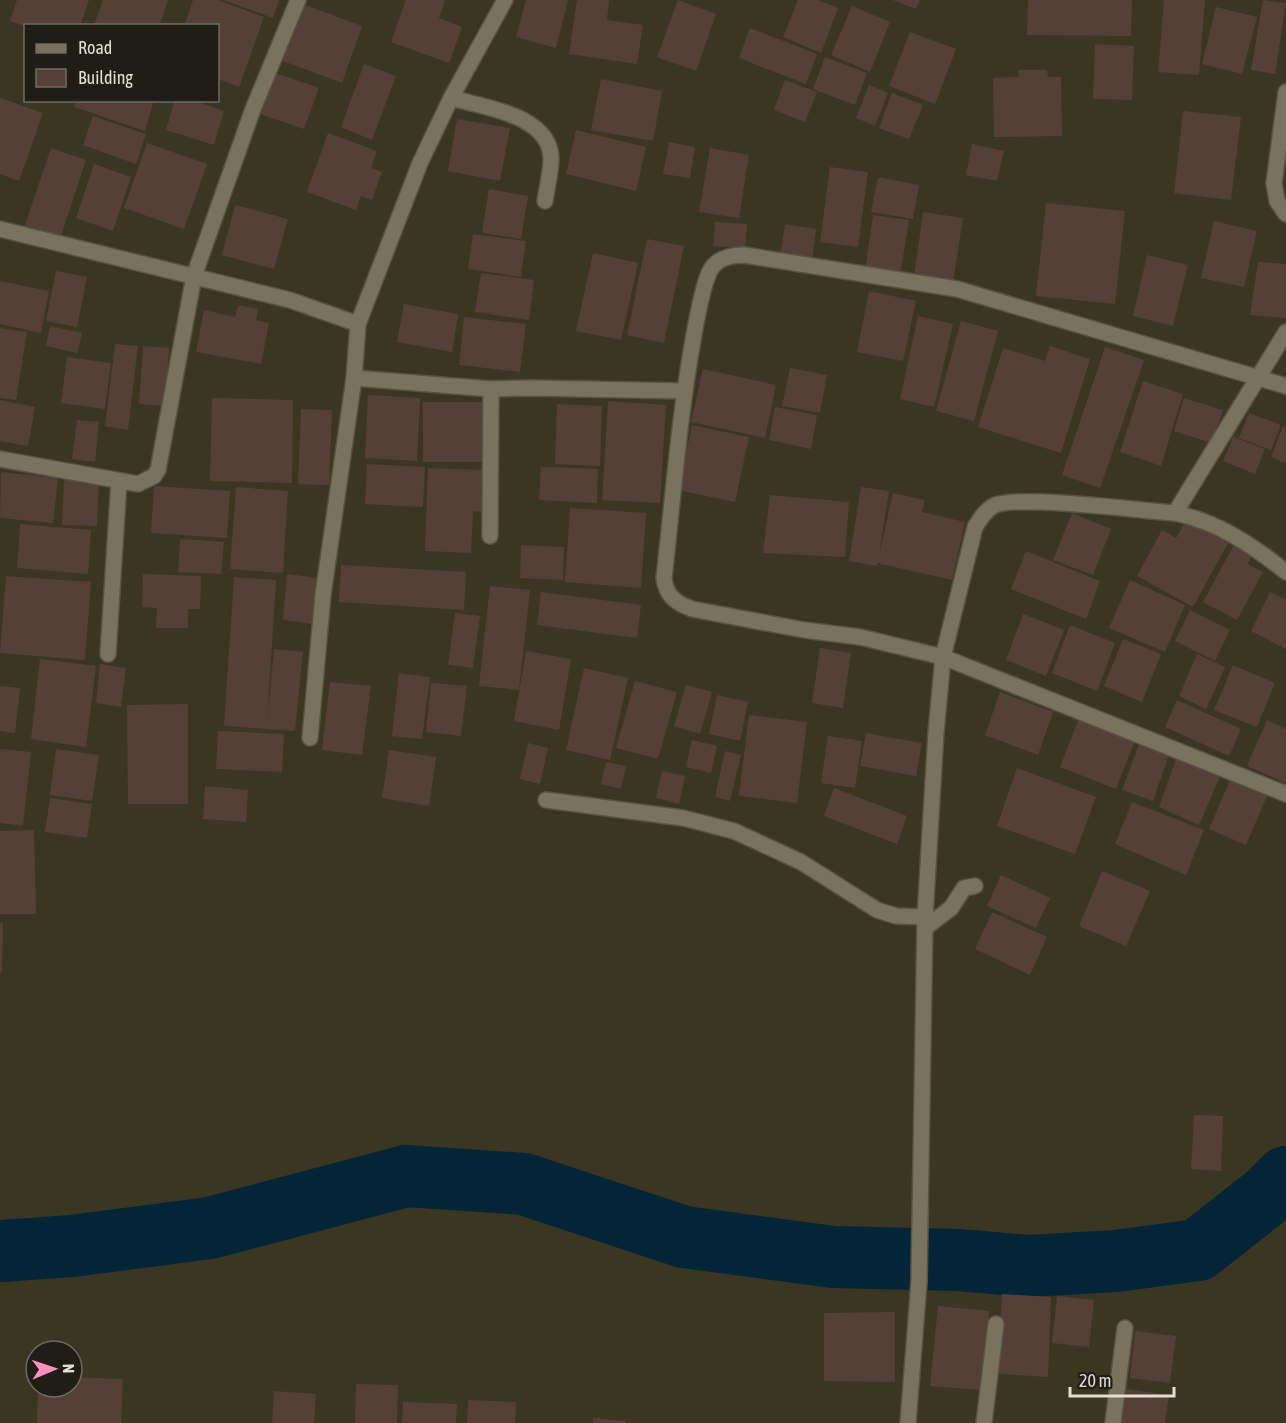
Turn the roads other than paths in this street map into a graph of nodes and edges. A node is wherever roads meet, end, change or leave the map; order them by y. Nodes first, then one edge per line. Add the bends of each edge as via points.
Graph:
1 (298, 0) edge
2 (505, 0) edge
3 (1286, 92) edge
4 (451, 98) junction
5 (545, 201) dead end
6 (1286, 214) edge
7 (0, 229) edge
8 (194, 276) junction
9 (358, 324) junction
10 (1286, 332) edge
11 (1259, 377) junction
12 (354, 378) junction
13 (1286, 386) edge
14 (491, 390) junction
15 (684, 391) junction
16 (0, 459) edge
17 (119, 481) junction
18 (1175, 513) junction
19 (490, 536) dead end
20 (1286, 572) edge
21 (108, 654) dead end
22 (943, 657) junction
23 (310, 738) dead end
24 (1286, 794) edge
25 (546, 800) dead end
26 (975, 886) dead end
27 (925, 923) junction
28 (996, 1324) dead end
29 (1125, 1328) dead end
30 (908, 1423) edge
31 (984, 1423) edge
32 (1113, 1423) edge

1 - 8 street via 253,109
2 - 4 street
3 - 6 street via 1274,183 1277,201
4 - 5 street via 515,116 534,125 546,138 551,157
4 - 9 street via 420,163
7 - 8 street
8 - 9 street via 290,300
8 - 17 street via 158,470 138,484
9 - 12 street
10 - 11 street
11 - 13 street
11 - 15 street via 957,289 735,255 719,261 711,270
11 - 18 street
12 - 14 street
12 - 23 street via 323,595
14 - 15 street
14 - 19 street
15 - 22 street via 664,578 669,596 692,609 860,637
16 - 17 street
17 - 21 street
18 - 20 street via 1212,523 1257,549
18 - 22 street via 1040,502 994,506 975,527
22 - 24 street
22 - 27 street
25 - 27 street via 683,818 734,831 801,862 877,910
26 - 27 street via 964,888 951,908
27 - 30 street via 922,1209
28 - 31 street
29 - 32 street

